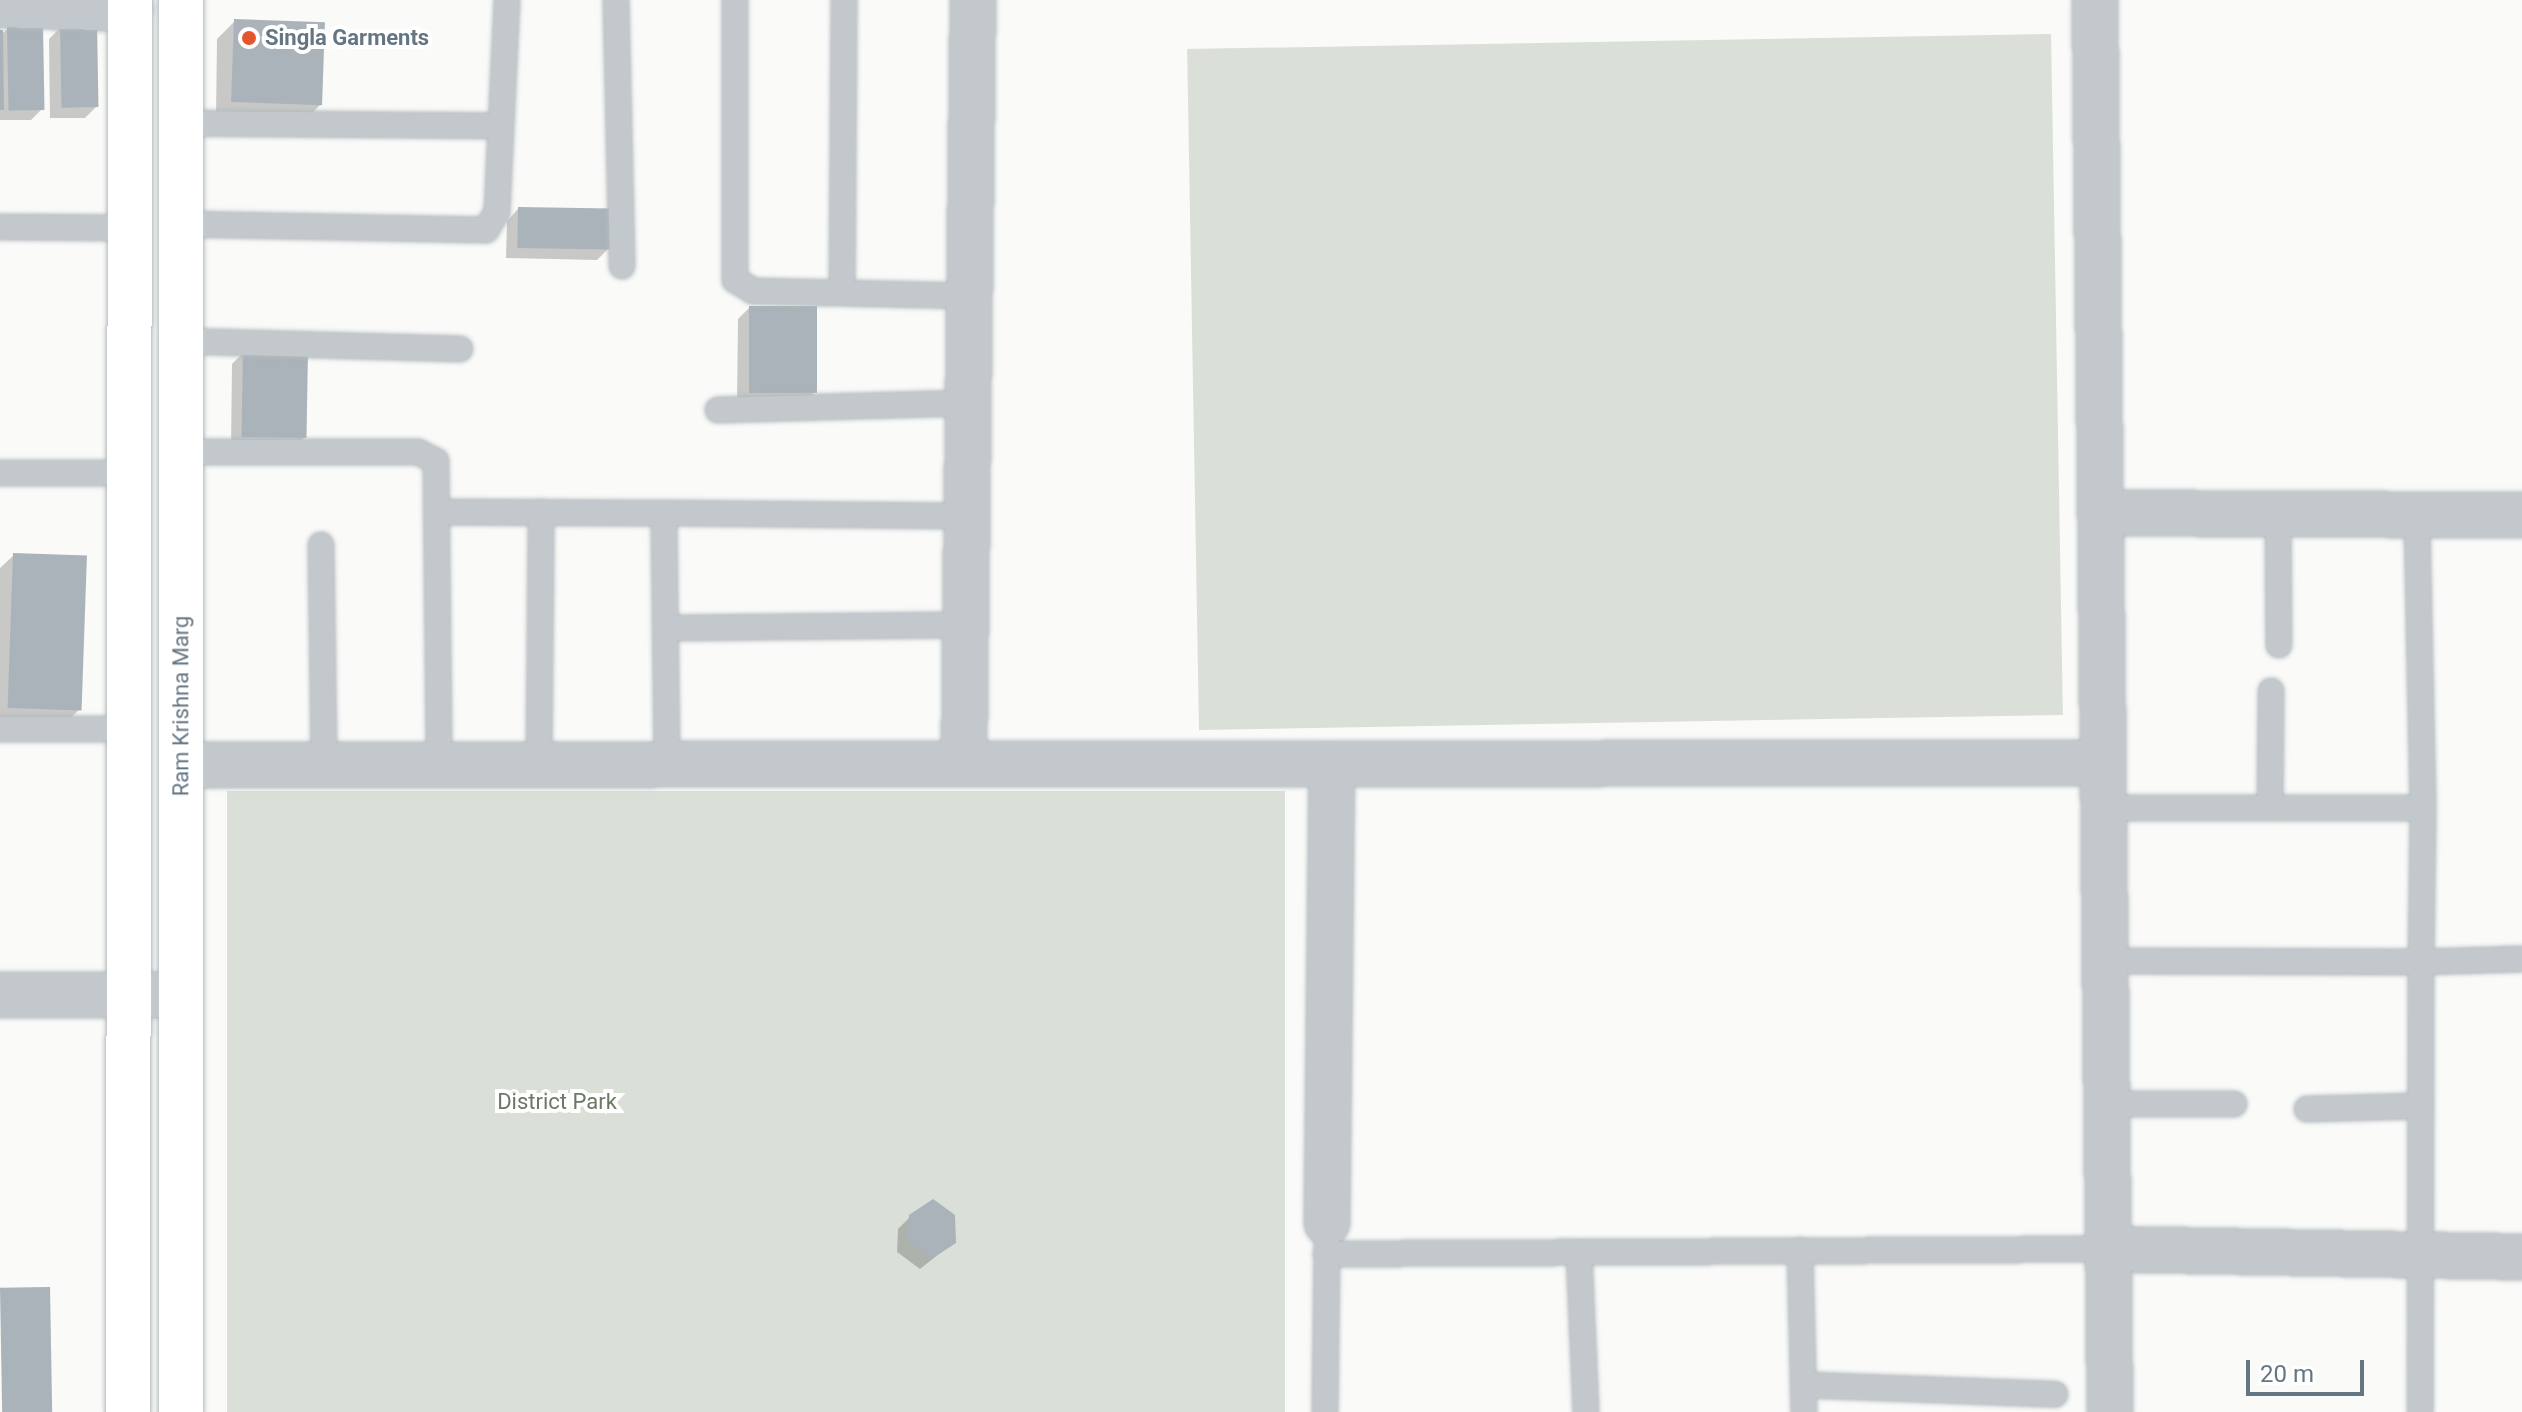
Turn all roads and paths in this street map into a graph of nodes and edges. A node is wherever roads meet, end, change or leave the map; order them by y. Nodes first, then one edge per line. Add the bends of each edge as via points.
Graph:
1 (181, 0) edge
2 (507, 0) edge
3 (616, 0) edge
4 (735, 0) edge
5 (844, 0) edge
6 (973, 0) edge
7 (2095, 0) edge
8 (130, 4) edge
9 (0, 5) edge
10 (178, 123) junction
11 (501, 126) junction
12 (176, 224) junction
13 (0, 227) edge
14 (130, 228) junction
15 (622, 266) dead end
16 (842, 293) junction
17 (969, 296) junction
18 (179, 341) junction
19 (460, 349) dead end
20 (968, 403) junction
21 (718, 410) dead end
22 (181, 452) junction
23 (0, 473) edge
24 (129, 473) junction
25 (442, 512) junction
26 (541, 512) junction
27 (664, 513) junction
28 (2100, 513) junction
29 (2278, 514) junction
30 (2417, 514) junction
31 (2522, 515) edge
32 (967, 516) junction
33 (321, 545) dead end
34 (965, 625) junction
35 (666, 628) junction
36 (2279, 645) dead end
37 (2271, 691) dead end
38 (0, 729) edge
39 (129, 729) junction
40 (2103, 763) junction
41 (539, 764) junction
42 (667, 764) junction
43 (964, 764) junction
44 (1332, 764) junction
45 (181, 765) junction
46 (324, 765) junction
47 (439, 765) junction
48 (2103, 808) junction
49 (2270, 808) junction
50 (2423, 808) junction
51 (2522, 959) edge
52 (2105, 961) junction
53 (2421, 962) junction
54 (0, 995) edge
55 (181, 995) junction
56 (128, 996) junction
57 (2106, 1104) junction
58 (2234, 1104) dead end
59 (2421, 1106) junction
60 (2307, 1109) dead end
61 (1327, 1239) junction
62 (2108, 1249) junction
63 (1800, 1250) junction
64 (1579, 1252) junction
65 (2420, 1257) junction
66 (2522, 1257) edge
67 (1804, 1385) junction
68 (2055, 1394) dead end
69 (128, 1412) edge
70 (181, 1412) edge
71 (1325, 1412) edge
72 (1586, 1412) edge
73 (1804, 1412) edge
74 (2110, 1412) edge
75 (2420, 1412) edge

1 - 10 street, Ram Krishna Marg
2 - 11 lane
3 - 15 lane
4 - 16 lane via 735,280 753,291
5 - 16 lane
6 - 17 street
7 - 28 street
8 - 9 street
8 - 14 street
10 - 11 lane
10 - 12 street, Ram Krishna Marg
11 - 12 lane via 497,212 486,230
12 - 18 street, Ram Krishna Marg
13 - 14 lane
14 - 24 street
16 - 17 lane
17 - 20 street
18 - 19 lane
18 - 22 street, Ram Krishna Marg
20 - 21 lane
20 - 32 street
22 - 25 lane via 429,455 439,470
22 - 45 street, Ram Krishna Marg
23 - 24 lane
24 - 39 street
25 - 26 lane
25 - 47 lane
26 - 27 lane
26 - 41 lane
27 - 32 lane
27 - 35 lane
28 - 29 street
28 - 40 street
29 - 30 street
29 - 36 lane
30 - 31 street
30 - 50 lane
32 - 34 street
33 - 46 lane
34 - 35 lane
34 - 43 street
35 - 42 lane
37 - 49 lane
38 - 39 lane
39 - 56 street
40 - 44 street
40 - 48 street
41 - 42 street
41 - 47 street
42 - 43 street
43 - 44 street
44 - 61 street
45 - 46 street
45 - 55 street, Ram Krishna Marg
46 - 47 street
48 - 49 lane
48 - 52 street
49 - 50 lane
50 - 53 lane
51 - 53 lane
52 - 53 lane
52 - 57 street
53 - 59 lane
54 - 56 street
55 - 56 street
55 - 70 street, Ram Krishna Marg
56 - 69 street
57 - 58 lane
57 - 62 street
59 - 60 lane
59 - 65 lane
61 - 64 lane
61 - 71 lane
62 - 63 lane
62 - 65 street
62 - 74 street
63 - 64 lane
63 - 67 lane
64 - 72 lane
65 - 66 street
65 - 75 lane
67 - 68 lane
67 - 73 lane

